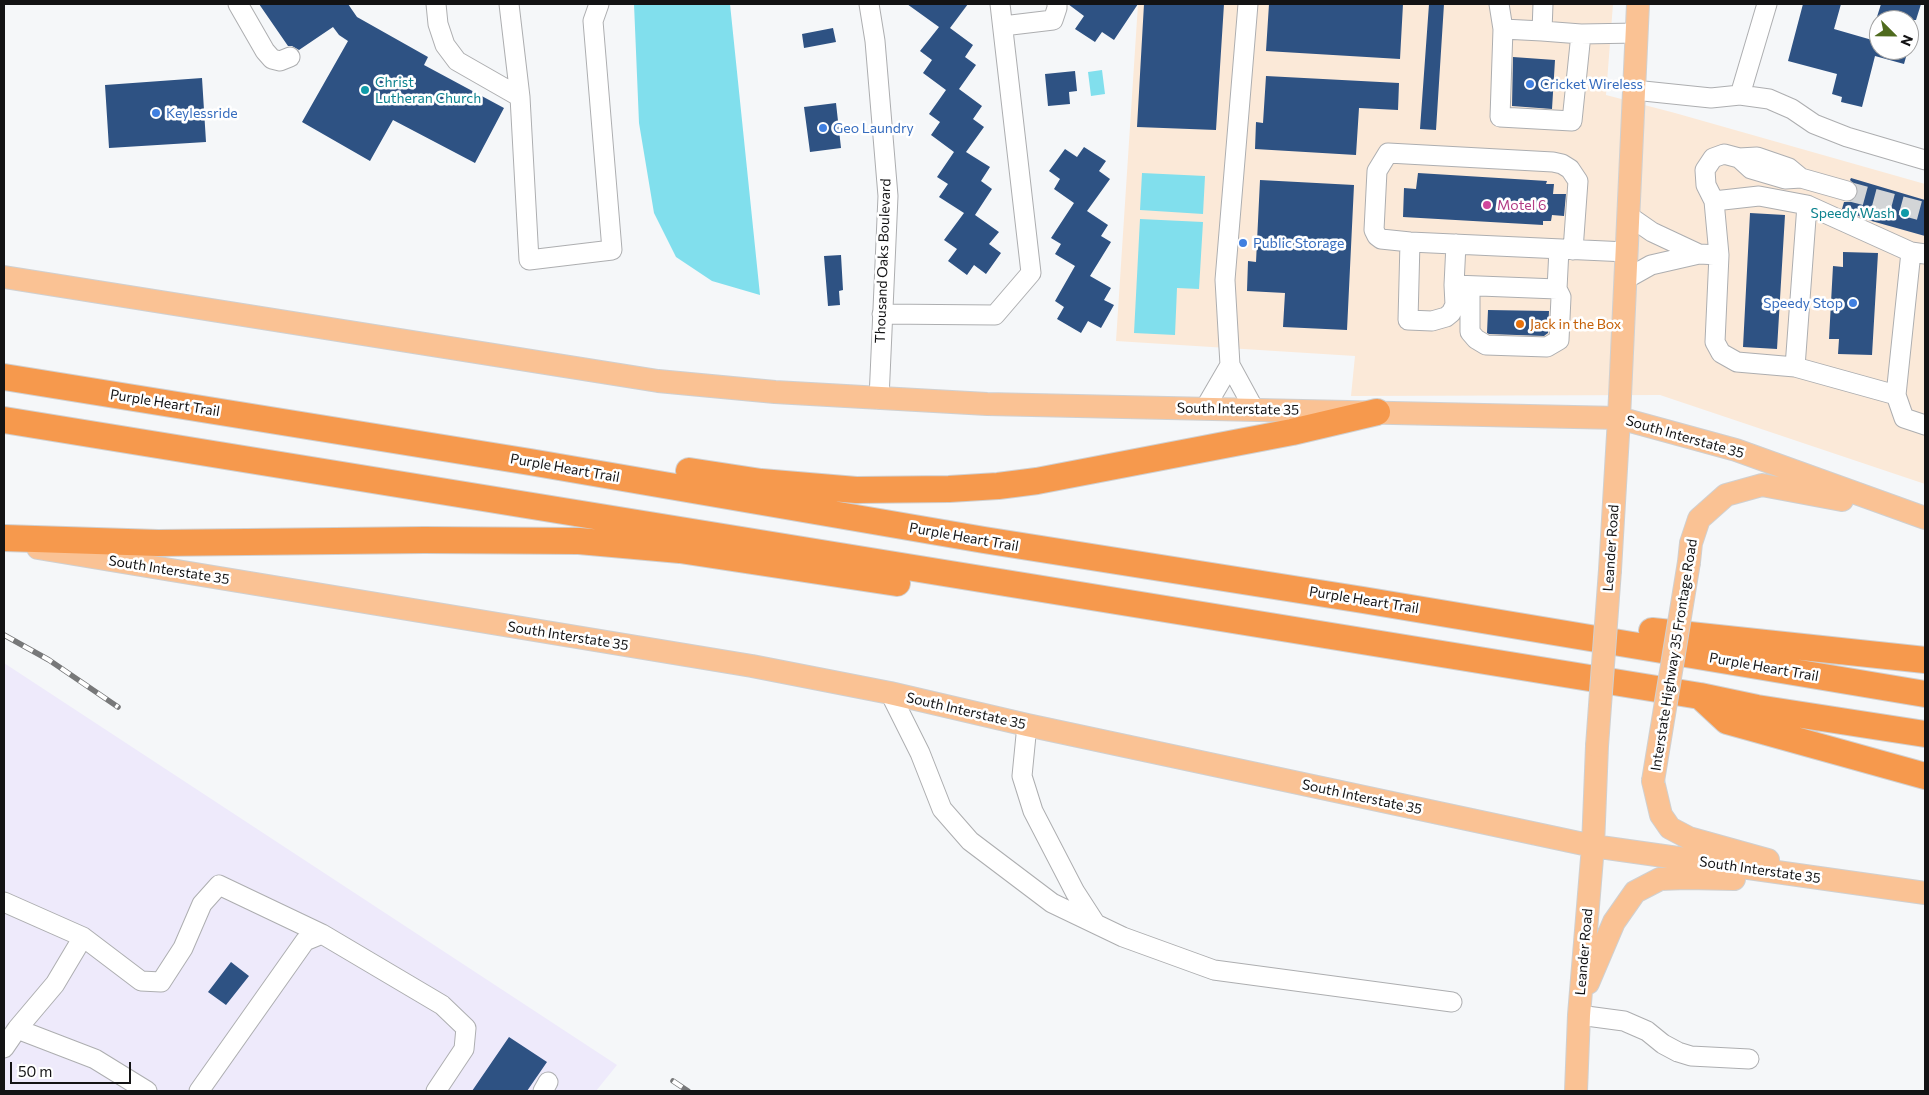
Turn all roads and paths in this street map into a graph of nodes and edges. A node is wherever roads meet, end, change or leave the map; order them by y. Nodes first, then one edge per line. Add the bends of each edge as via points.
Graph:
1 (238, 4) edge
2 (436, 4) edge
3 (509, 4) edge
4 (599, 4) edge
5 (869, 4) edge
6 (1000, 4) edge
7 (1057, 4) edge
8 (1248, 4) edge
9 (1499, 4) edge
10 (1543, 4) edge
11 (1638, 4) edge
12 (1767, 4) edge
13 (1003, 26) junction
14 (1503, 28) junction
15 (1542, 31) junction
16 (1637, 33) junction
17 (1581, 34) junction
18 (290, 57) dead end
19 (1634, 90) junction
20 (1740, 95) junction
21 (520, 97) junction
22 (1924, 154) edge
23 (1847, 191) tunnel mouth
24 (1714, 201) junction
25 (1807, 205) junction
26 (1629, 216) junction
27 (1410, 242) junction
28 (1456, 244) junction
29 (1566, 249) junction
30 (1627, 252) junction
31 (1918, 253) edge
32 (1699, 254) junction
33 (1719, 255) junction
34 (4, 277) edge
35 (1626, 279) junction
36 (1462, 285) junction
37 (1557, 289) junction
38 (882, 314) junction
39 (1230, 365) junction
40 (1795, 367) junction
41 (4, 376) edge
42 (1896, 396) junction
43 (878, 399) junction
44 (1206, 408) junction
45 (1254, 410) junction
46 (1377, 412) junction
47 (1619, 418) junction
48 (4, 420) edge
49 (1925, 425) edge
50 (530, 462) junction
51 (1918, 515) edge
52 (4, 538) edge
53 (4, 542) edge
54 (1363, 600) junction
55 (1235, 620) junction
56 (1925, 660) edge
57 (890, 693) junction
58 (1925, 694) edge
59 (1700, 696) junction
60 (1027, 725) junction
61 (1925, 734) edge
62 (1925, 776) edge
63 (1593, 846) junction
64 (1845, 883) junction
65 (1925, 893) edge
66 (4, 902) edge
67 (1095, 924) junction
68 (322, 934) junction
69 (83, 937) junction
70 (1452, 1002) dead end
71 (1579, 1009) junction
72 (17, 1029) junction
73 (4, 1048) edge
74 (1749, 1059) dead end
75 (147, 1091) edge
76 (199, 1091) edge
77 (436, 1091) edge
78 (1576, 1091) edge

1 - 18 street via 272,60
2 - 21 street via 445,45 457,61
3 - 21 street
4 - 21 street via 593,22 612,250 529,260
5 - 38 street, Thousand Oaks Boulevard via 888,196
6 - 13 street
7 - 13 street via 1053,20
8 - 39 street via 1225,280
9 - 14 street
10 - 15 street
11 - 16 main road, Leander Road
12 - 20 street
13 - 38 street via 1031,273 995,315
14 - 15 street
14 - 17 street via 1500,116 1572,121
15 - 17 street
16 - 17 street
16 - 19 main road, Leander Road
19 - 20 street via 1711,98
19 - 26 main road, Leander Road
20 - 22 street via 1769,99 1814,124 1847,137
23 - 24 street via 1801,178 1789,168 1757,156 1739,158 1724,154 1713,158 1705,170 1706,185
24 - 25 street via 1759,196
24 - 33 street
25 - 31 street
25 - 40 street
26 - 30 main road, Leander Road
26 - 32 street via 1652,232
27 - 28 street
27 - 29 street via 1381,239 1374,230 1377,171 1388,154 1562,164 1578,181
27 - 36 street via 1408,320 1446,317 1455,305
28 - 29 street
28 - 36 street
29 - 30 street
29 - 37 street
30 - 35 main road, Leander Road
31 - 42 street
32 - 33 street
32 - 35 street via 1651,265
33 - 40 street via 1716,342 1721,353 1737,362
34 - 43 main road, South Interstate 35 via 658,381
35 - 47 main road, Leander Road
36 - 37 street
36 - 37 street via 1470,332 1486,345 1547,347 1559,340 1561,297
38 - 43 street, Thousand Oaks Boulevard
39 - 44 street
39 - 45 street
40 - 42 street
41 - 50 highway, Purple Heart Trail
42 - 49 street via 1904,418
43 - 44 main road, South Interstate 35
44 - 45 main road, South Interstate 35
45 - 46 main road, South Interstate 35
46 - 47 main road, South Interstate 35
46 - 50 highway via 1292,432 1037,481 949,489 856,490 808,486 575,453
47 - 51 main road, South Interstate 35 via 1736,450
47 - 63 main road, Leander Road, bridge
48 - 55 highway
50 - 54 highway, Purple Heart Trail via 984,540
51 - 64 main road, Interstate Highway 35 Frontage Road, bridge via 1762,485 1726,495 1699,519 1688,562 1653,782 1661,815 1670,828 1689,838
52 - 55 highway via 158,543 579,541 680,550 1055,607
53 - 57 main road, South Interstate 35 via 752,666
54 - 56 highway via 1546,612 1651,631
54 - 58 highway, Purple Heart Trail
55 - 59 highway
57 - 60 main road, South Interstate 35
57 - 67 street via 920,753 942,809 970,841 1052,903
59 - 61 highway
59 - 62 highway via 1727,721
60 - 63 main road, South Interstate 35
60 - 67 street via 1022,776 1033,810
63 - 64 main road, South Interstate 35
63 - 71 main road, Leander Road
64 - 65 main road, South Interstate 35
64 - 71 main road via 1660,879 1635,892 1614,922
66 - 69 street
67 - 70 street via 1214,970
68 - 69 street via 219,885 202,904 183,948 161,982 141,981
68 - 76 street via 305,941
68 - 77 street via 442,1005 466,1028 464,1049
69 - 72 street via 55,984
71 - 74 street via 1647,1031 1663,1044 1691,1056
71 - 78 main road, Leander Road
72 - 73 street
72 - 75 street via 94,1059

